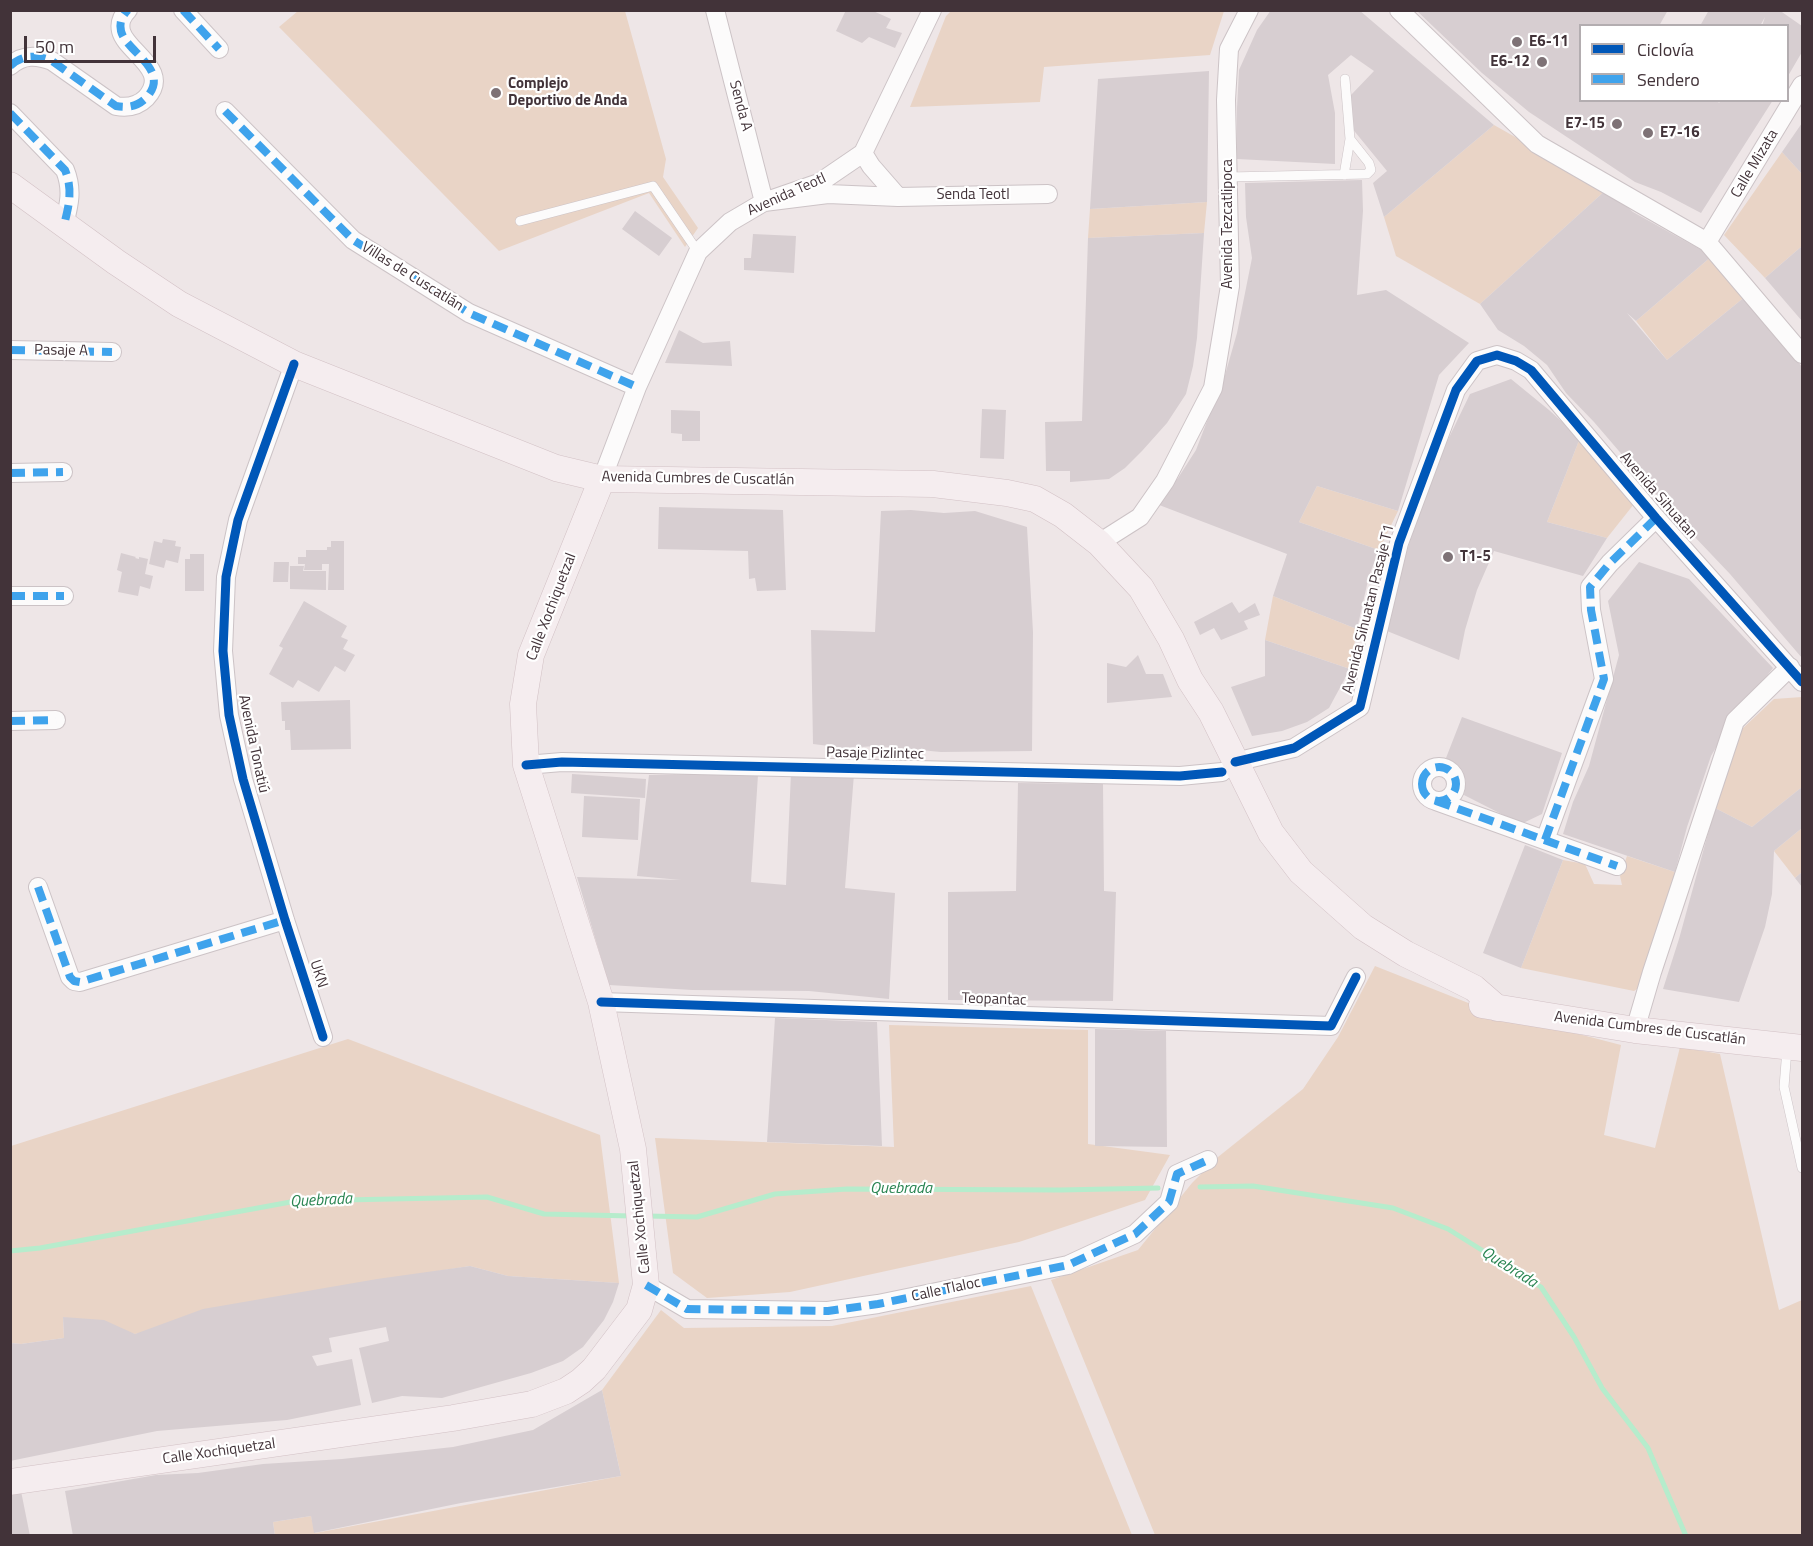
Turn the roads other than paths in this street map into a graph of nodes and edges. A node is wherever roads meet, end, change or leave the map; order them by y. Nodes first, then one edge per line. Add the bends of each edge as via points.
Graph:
1 (128, 10) edge
2 (183, 10) edge
3 (715, 10) edge
4 (932, 10) edge
5 (1249, 10) edge
6 (1399, 10) edge
7 (219, 49) dead end
8 (10, 66) edge
9 (1346, 79) dead end
10 (1803, 85) edge
11 (225, 111) dead end
12 (10, 113) edge
13 (1350, 139) junction
14 (863, 153) junction
15 (1344, 175) junction
16 (1228, 177) junction
17 (10, 185) edge
18 (1048, 194) dead end
19 (898, 197) junction
20 (764, 202) junction
21 (519, 221) dead end
22 (64, 225) junction
23 (1707, 242) junction
24 (698, 252) junction
25 (10, 350) edge
26 (112, 352) dead end
27 (1803, 354) edge
28 (1478, 361) joint
29 (294, 364) junction
30 (637, 387) junction
31 (10, 472) edge
32 (63, 472) dead end
33 (602, 479) junction
34 (1656, 518) junction
35 (1099, 543) junction
36 (10, 596) edge
37 (64, 596) dead end
38 (1790, 667) junction
39 (1803, 682) edge
40 (56, 720) dead end
41 (10, 721) edge
42 (526, 765) junction
43 (1229, 767) junction
44 (1436, 801) dead end
45 (1545, 840) junction
46 (1617, 866) dead end
47 (39, 887) dead end
48 (285, 920) junction
49 (1356, 977) dead end
50 (602, 1002) junction
51 (1635, 1030) junction
52 (323, 1037) dead end
53 (1795, 1047) edge
54 (1208, 1160) dead end
55 (1803, 1168) edge
56 (646, 1285) junction
57 (10, 1482) edge

1 - 8 street via 120,22 123,37 145,61 152,77 147,97 137,105 116,106 52,61 40,57 28,56
2 - 7 street
3 - 20 street, Senda A
4 - 14 street, Avenida Teotl
5 - 16 street, Avenida Tezcatlipoca via 1229,49
6 - 23 street via 1537,144
9 - 13 lane
10 - 23 street, Calle Mizata
11 - 30 street, Villas de Cuscatlán via 353,240 470,313
12 - 22 street via 65,170 71,194
13 - 15 lane
13 - 15 lane via 1371,170 1367,174
14 - 19 street
14 - 20 street, Avenida Teotl via 819,183
15 - 16 lane
16 - 35 street, Avenida Tezcatlipoca via 1230,286 1214,388 1165,481 1140,517
17 - 22 main road, Avenida Cumbres de Cuscatlán
18 - 19 street, Senda Teotl
19 - 20 street, Senda Teotl via 828,194
20 - 24 street, Avenida Teotl via 730,222
21 - 24 lane via 653,186
22 - 29 main road, Avenida Cumbres de Cuscatlán via 179,304
23 - 27 street
24 - 30 street, Avenida Teotl
25 - 26 street, Pasaje A
28 - 34 street, Avenida Sihuatan via 1497,355 1531,370
28 - 43 street, Avenida Sihuatan Pasaje T1 via 1456,390 1399,543 1360,708 1294,748
29 - 33 main road, Avenida Cumbres de Cuscatlán via 556,468
29 - 48 street, Avenida Tonatiú via 238,520 226,577 223,651 229,715 243,778
30 - 33 street, Avenida Teotl
31 - 32 street
33 - 35 main road, Avenida Cumbres de Cuscatlán via 933,484 1007,493 1035,499
33 - 42 main road, Calle Xochiquetzal via 531,655 523,704
34 - 38 street, Avenida Sihuatan
34 - 45 street via 1590,586 1604,679
35 - 43 main road, Avenida Cumbres de Cuscatlán via 1141,588 1171,639 1190,680 1197,713
36 - 37 street
38 - 39 street, Avenida Sihuatan
38 - 51 street via 1735,721
40 - 41 street
42 - 43 street, Pasaje Pizlintec via 562,762 1180,777
42 - 50 main road, Calle Xochiquetzal
43 - 51 main road, Avenida Cumbres de Cuscatlán via 1263,846 1278,868 1354,940 1468,1002
44 - 45 street
45 - 46 street
47 - 48 street via 74,981
48 - 52 street, UKN
49 - 50 street, Teopantac via 1331,1026
50 - 56 main road, Calle Xochiquetzal via 633,1149
51 - 53 main road, Avenida Cumbres de Cuscatlán
53 - 55 lane via 1784,1087
54 - 56 street, Calle Tlaloc via 1177,1174 1169,1203 1135,1234 1068,1265 828,1311 687,1309
56 - 57 main road, Calle Xochiquetzal via 639,1310 594,1369 566,1391 532,1404

